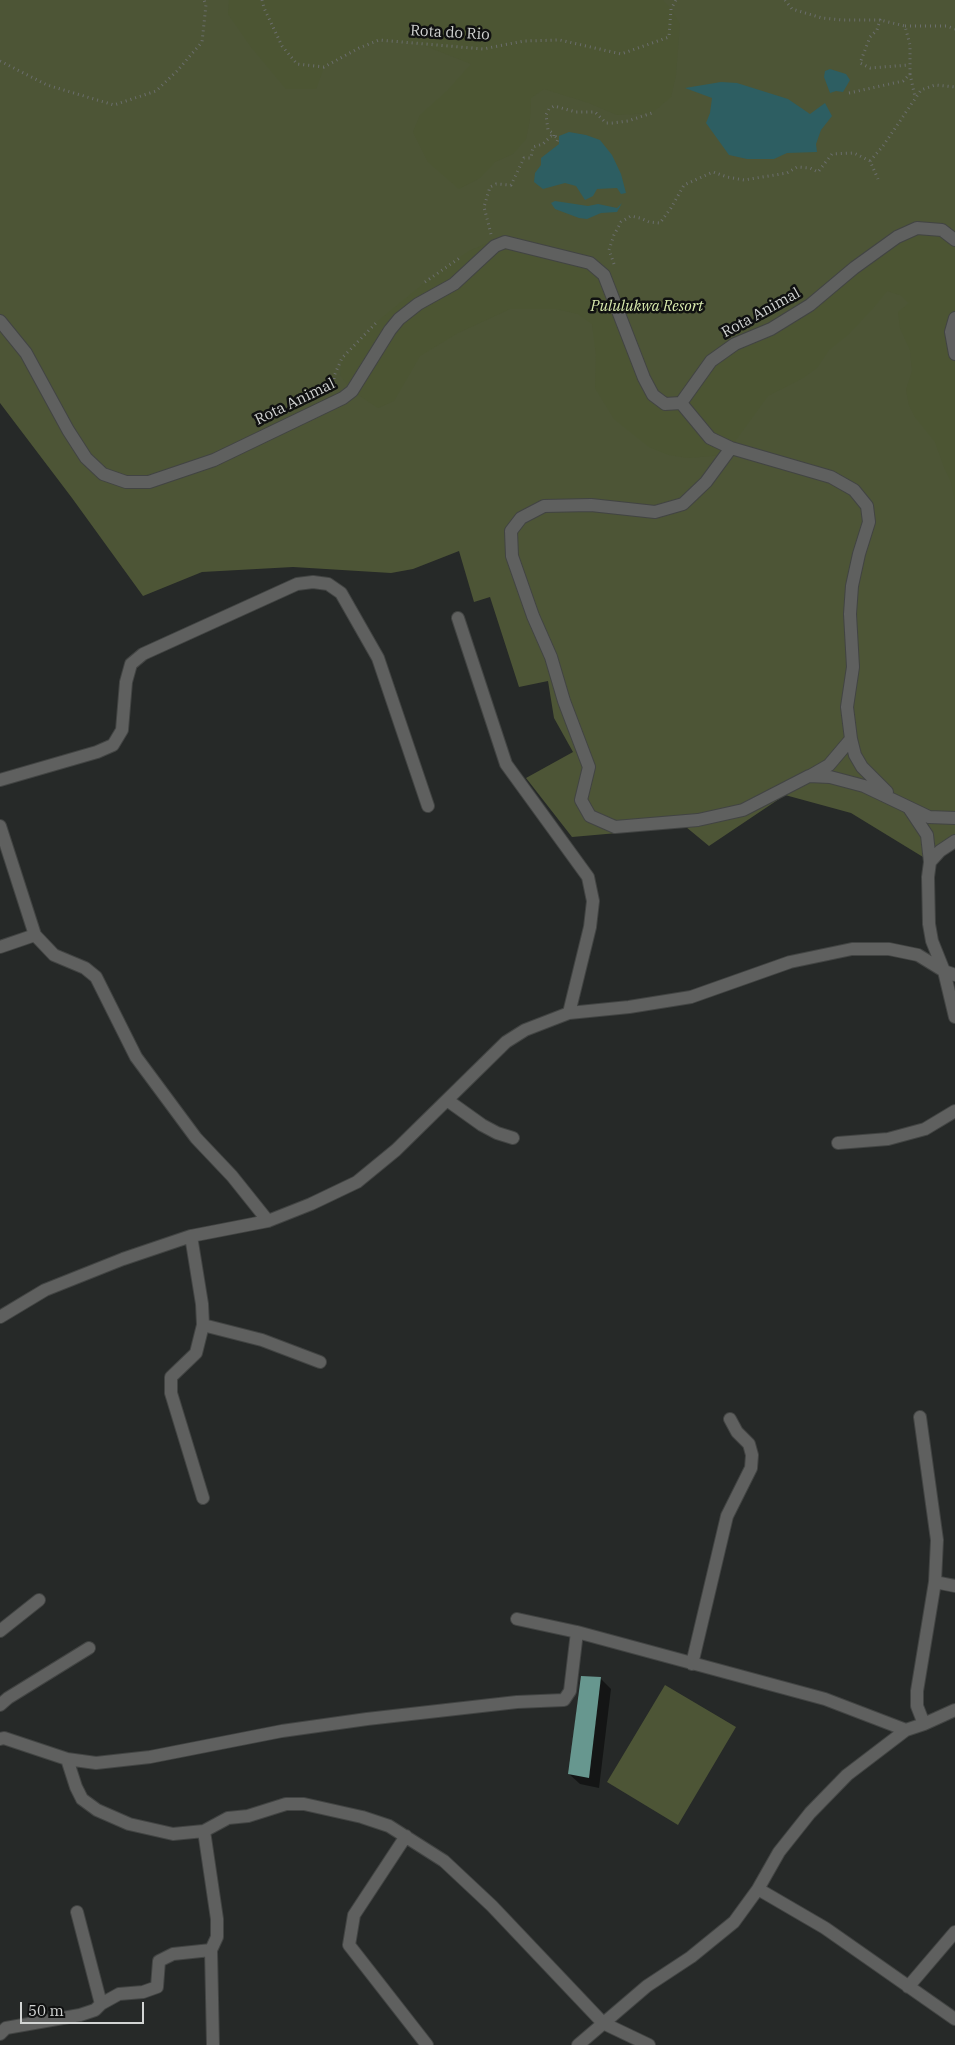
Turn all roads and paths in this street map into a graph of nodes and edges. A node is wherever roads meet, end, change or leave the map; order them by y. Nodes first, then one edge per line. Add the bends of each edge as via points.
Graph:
1 (204, 0) edge
2 (262, 0) edge
3 (676, 0) edge
4 (785, 0) edge
5 (880, 20) junction
6 (905, 26) junction
7 (955, 29) edge
8 (0, 61) edge
9 (909, 66) junction
10 (910, 74) junction
11 (955, 87) edge
12 (849, 93) dead end
13 (916, 97) junction
14 (652, 113) dead end
15 (562, 133) dead end
16 (554, 135) junction
17 (556, 144) dead end
18 (870, 160) junction
19 (878, 179) dead end
20 (955, 240) edge
21 (506, 242) junction
22 (608, 283) junction
23 (955, 318) edge
24 (0, 321) edge
25 (955, 354) edge
26 (681, 403) junction
27 (731, 448) junction
28 (458, 618) dead end
29 (850, 739) junction
30 (809, 776) junction
31 (0, 780) edge
32 (908, 805) junction
33 (428, 806) dead end
34 (955, 818) edge
35 (0, 826) edge
36 (955, 841) edge
37 (930, 862) junction
38 (35, 935) junction
39 (0, 947) edge
40 (950, 973) edge
41 (569, 1013) junction
42 (955, 1017) edge
43 (447, 1100) junction
44 (955, 1111) edge
45 (513, 1138) dead end
46 (838, 1143) dead end
47 (268, 1221) junction
48 (191, 1236) junction
49 (0, 1317) edge
50 (203, 1325) junction
51 (320, 1362) dead end
52 (920, 1417) dead end
53 (730, 1419) dead end
54 (203, 1498) dead end
55 (935, 1582) junction
56 (955, 1586) edge
57 (39, 1600) dead end
58 (517, 1619) dead end
59 (0, 1631) edge
60 (577, 1632) junction
61 (89, 1648) dead end
62 (692, 1664) junction
63 (0, 1705) edge
64 (955, 1710) edge
65 (924, 1724) junction
66 (906, 1730) junction
67 (1, 1735) edge
68 (67, 1759) junction
69 (204, 1831) junction
70 (406, 1836) junction
71 (758, 1889) junction
72 (77, 1912) dead end
73 (955, 1932) edge
74 (211, 1950) junction
75 (908, 1987) junction
76 (101, 2004) junction
77 (955, 2019) edge
78 (603, 2024) junction
79 (0, 2034) edge
80 (213, 2045) edge
81 (427, 2045) edge
82 (578, 2045) edge
83 (649, 2045) edge

1 - 8 path via 202,42 156,91 114,105 47,85
2 - 3 path, Rota do Rio via 282,46 297,64 324,67 379,40 483,49 524,41 560,40 621,54 669,36 671,9
4 - 5 path via 792,9 822,18
5 - 6 path
5 - 9 path via 860,63 870,68
6 - 7 path via 947,26
6 - 9 path via 910,45
9 - 10 path
10 - 12 path via 904,81
10 - 13 path
11 - 13 path via 935,85 922,90
13 - 18 path
14 - 16 path via 628,122 612,123 594,112 576,112 554,106 549,109 546,123
15 - 16 path
16 - 17 path via 558,140
16 - 21 path via 533,147 531,158 524,158 511,185 490,187 484,207 492,241
18 - 19 path
18 - 22 path via 854,152 832,154 818,172 797,167 787,173 744,180 713,172 684,184 660,223 631,216 621,222 609,250 618,271 616,278
20 - 26 street, Rota Animal via 942,230 917,228 897,237 810,306 771,329 735,344 712,361
21 - 22 street via 590,263
21 - 24 street, Rota Animal via 495,246 454,284 399,319 352,391 343,398 214,460 149,482 126,482 103,474 86,458 26,352
22 - 26 street via 653,395 665,404
23 - 25 street via 952,332
26 - 27 street via 710,438
27 - 29 street via 831,477 854,490 867,506 869,522 855,570 850,614 853,667 847,707
27 - 30 street via 706,482 683,504 655,512 591,505 544,506 521,518 511,531 512,556 589,767 581,800 590,816 614,827 698,820 743,810
28 - 41 street via 506,764 588,877 593,901 590,927
29 - 30 street via 829,765
29 - 32 street via 862,767 883,789
30 - 32 street via 830,777 864,786
31 - 33 street via 112,745 122,730 126,682 131,664 143,654 297,584 313,582 328,584 341,593 378,658
32 - 34 street via 929,817
32 - 37 street via 927,835
35 - 38 street
36 - 37 street
37 - 40 street via 930,932
38 - 39 street
38 - 47 street via 54,955 85,968 96,977 136,1056 196,1138
40 - 41 street via 918,955 889,949 852,949 790,962 691,997
40 - 42 street
41 - 43 street via 525,1030 506,1042
43 - 45 street via 482,1125
43 - 47 street via 396,1150 357,1182
44 - 46 street via 926,1129 888,1139
47 - 48 street
48 - 49 street via 45,1290
48 - 50 street
50 - 51 street via 262,1340
50 - 54 street via 196,1353 171,1377 171,1393
52 - 55 street via 937,1540
53 - 62 street via 749,1444 751,1468 727,1516
55 - 56 street
55 - 65 street via 917,1691 917,1706
57 - 59 street
58 - 60 street
60 - 62 street
60 - 68 street via 570,1691 564,1700 517,1702 367,1719 282,1731 150,1757 96,1763
61 - 63 street
62 - 66 street via 824,1699
64 - 65 street
65 - 66 street
66 - 71 street via 847,1775 810,1813 779,1852
67 - 68 street
68 - 69 street via 82,1799 97,1810 129,1824 173,1834
69 - 70 street via 228,1818 248,1816 286,1804 304,1804 376,1821
69 - 74 street via 217,1919 217,1937
70 - 78 street via 444,1861 492,1906
70 - 81 street via 354,1915 349,1945
71 - 75 street via 824,1928
71 - 78 street via 734,1922 691,1957 647,1986
72 - 76 street
73 - 75 street
74 - 76 street via 173,1954 159,1961 157,1987 120,1994
74 - 80 street
75 - 77 street
76 - 79 street via 96,2010 80,2016 6,2028
78 - 82 street
78 - 83 street

